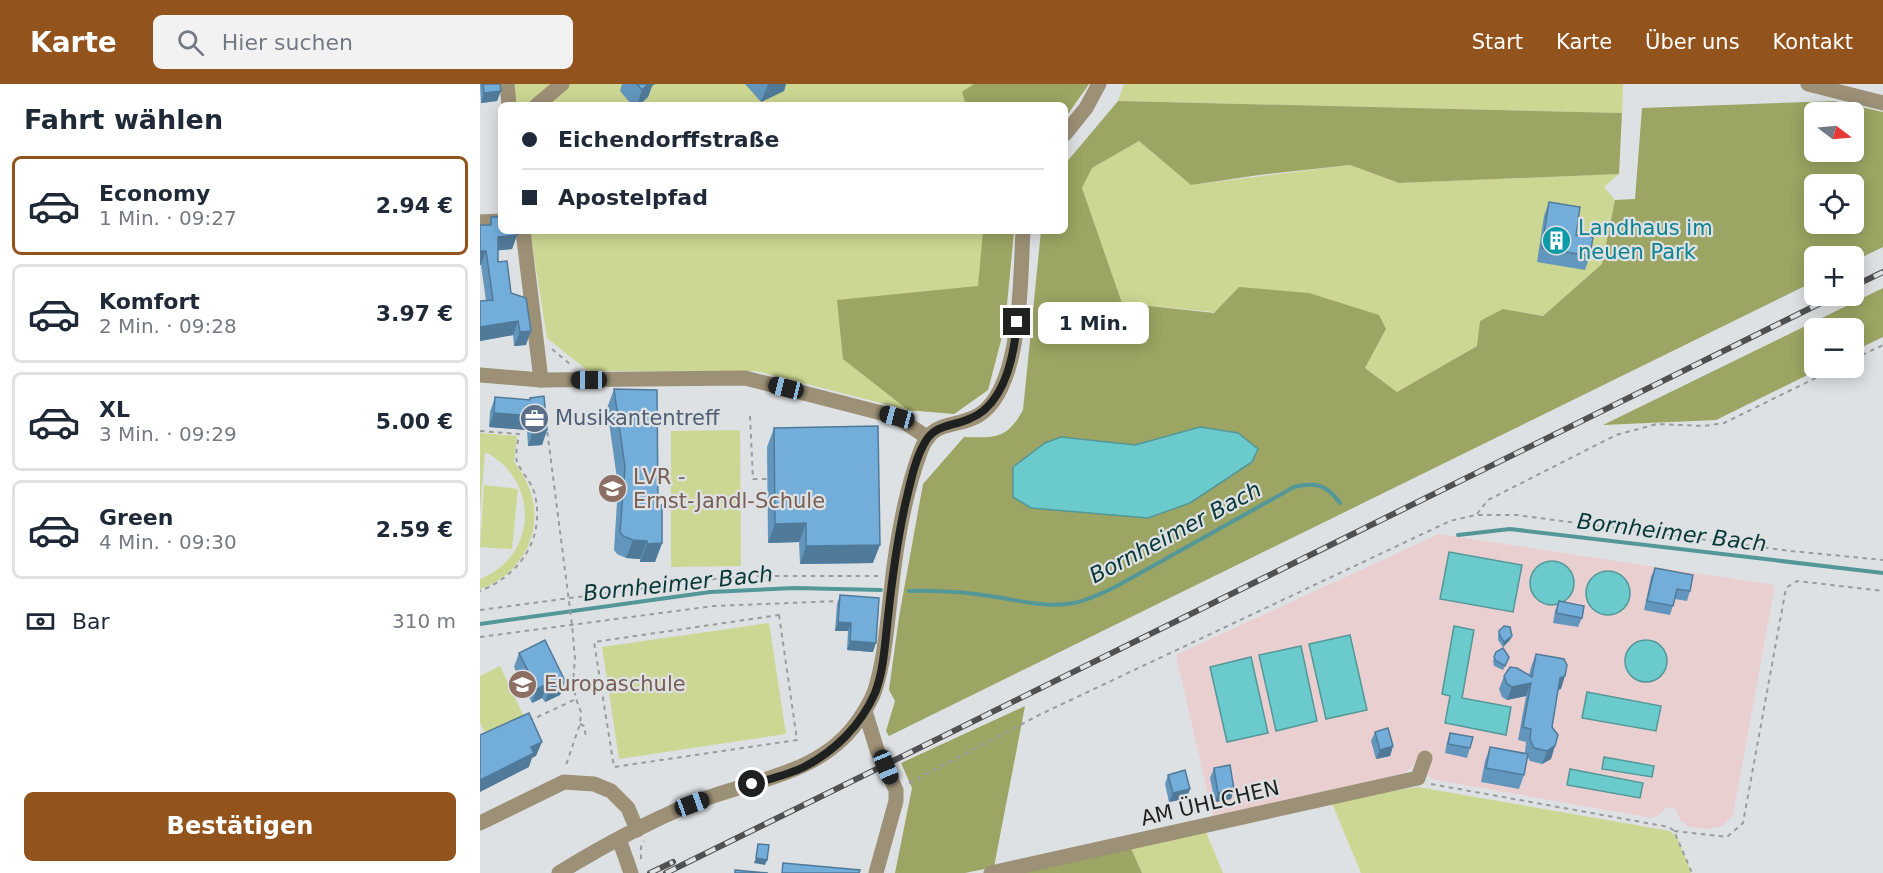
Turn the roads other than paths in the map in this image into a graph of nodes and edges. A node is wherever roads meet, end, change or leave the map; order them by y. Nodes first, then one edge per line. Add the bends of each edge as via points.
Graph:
1 (507, 84) edge
2 (562, 84) edge
3 (1099, 84) edge
4 (1808, 84) edge
5 (509, 102) edge
6 (541, 102) edge
7 (1883, 103) edge
8 (1068, 130) edge
9 (498, 221) edge
10 (480, 222) edge
11 (523, 234) edge
12 (1023, 234) edge
13 (480, 375) edge
14 (541, 380) junction
15 (928, 438) junction
16 (865, 711) junction
17 (1425, 758) dead end
18 (480, 823) edge
19 (640, 828) junction
20 (619, 839) junction
21 (636, 867) edge
22 (559, 873) edge
23 (876, 873) edge
24 (991, 873) edge

1 - 5 street
2 - 6 street
3 - 8 street
4 - 7 street
9 - 10 street
11 - 14 street
12 - 15 street via 1015,345 1002,386 980,414 941,426
13 - 14 street
14 - 15 street via 745,378 897,417
15 - 16 street via 907,497 892,576 883,659 875,692
16 - 19 street via 837,745 802,768 692,804
16 - 23 street via 877,750 896,790
17 - 24 street, AM ÜHLCHEN via 1418,778
18 - 19 street via 564,782 594,784 611,791
19 - 20 street
20 - 21 street
20 - 22 street

